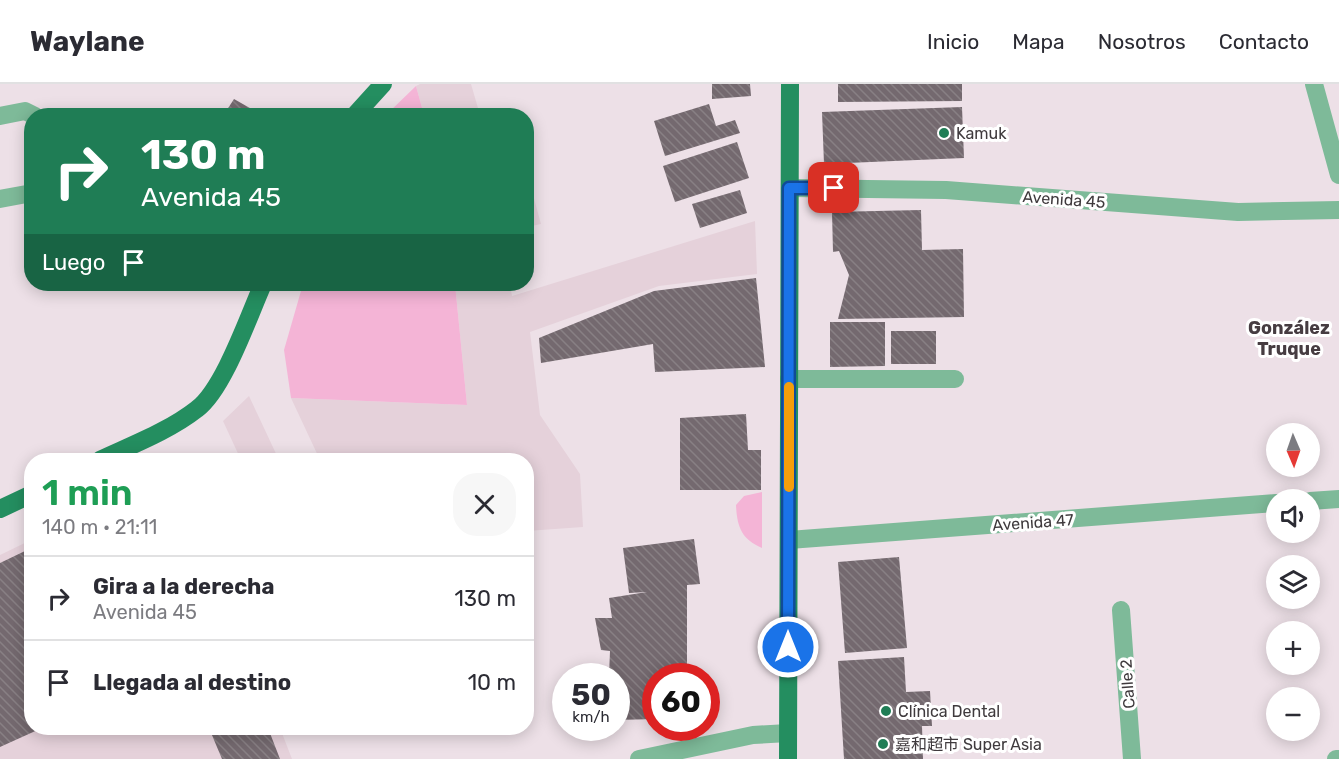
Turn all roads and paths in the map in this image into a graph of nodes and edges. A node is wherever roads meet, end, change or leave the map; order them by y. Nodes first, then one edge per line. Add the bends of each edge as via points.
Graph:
1 (383, 84) edge
2 (790, 84) edge
3 (1314, 84) edge
4 (361, 108) edge
5 (24, 111) edge
6 (0, 116) edge
7 (1339, 175) edge
8 (789, 188) junction
9 (24, 195) edge
10 (0, 199) edge
11 (1339, 210) edge
12 (260, 291) edge
13 (789, 379) junction
14 (955, 379) dead end
15 (115, 453) edge
16 (24, 498) edge
17 (1339, 499) edge
18 (1320, 500) edge
19 (1266, 504) edge
20 (0, 509) edge
21 (789, 540) junction
22 (1121, 610) dead end
23 (788, 733) junction
24 (639, 759) edge
25 (788, 759) edge
26 (1132, 759) edge

1 - 4 main road
2 - 8 main road
3 - 7 street
5 - 6 street
8 - 11 street, Avenida 45 via 946,190 1238,212
8 - 13 main road
9 - 10 street
12 - 15 main road via 222,377 199,408
13 - 14 street
13 - 21 main road
16 - 20 main road
17 - 18 street
19 - 21 street, Avenida 47
21 - 23 main road
22 - 26 street, Calle 2
23 - 24 street via 753,735
23 - 25 main road

